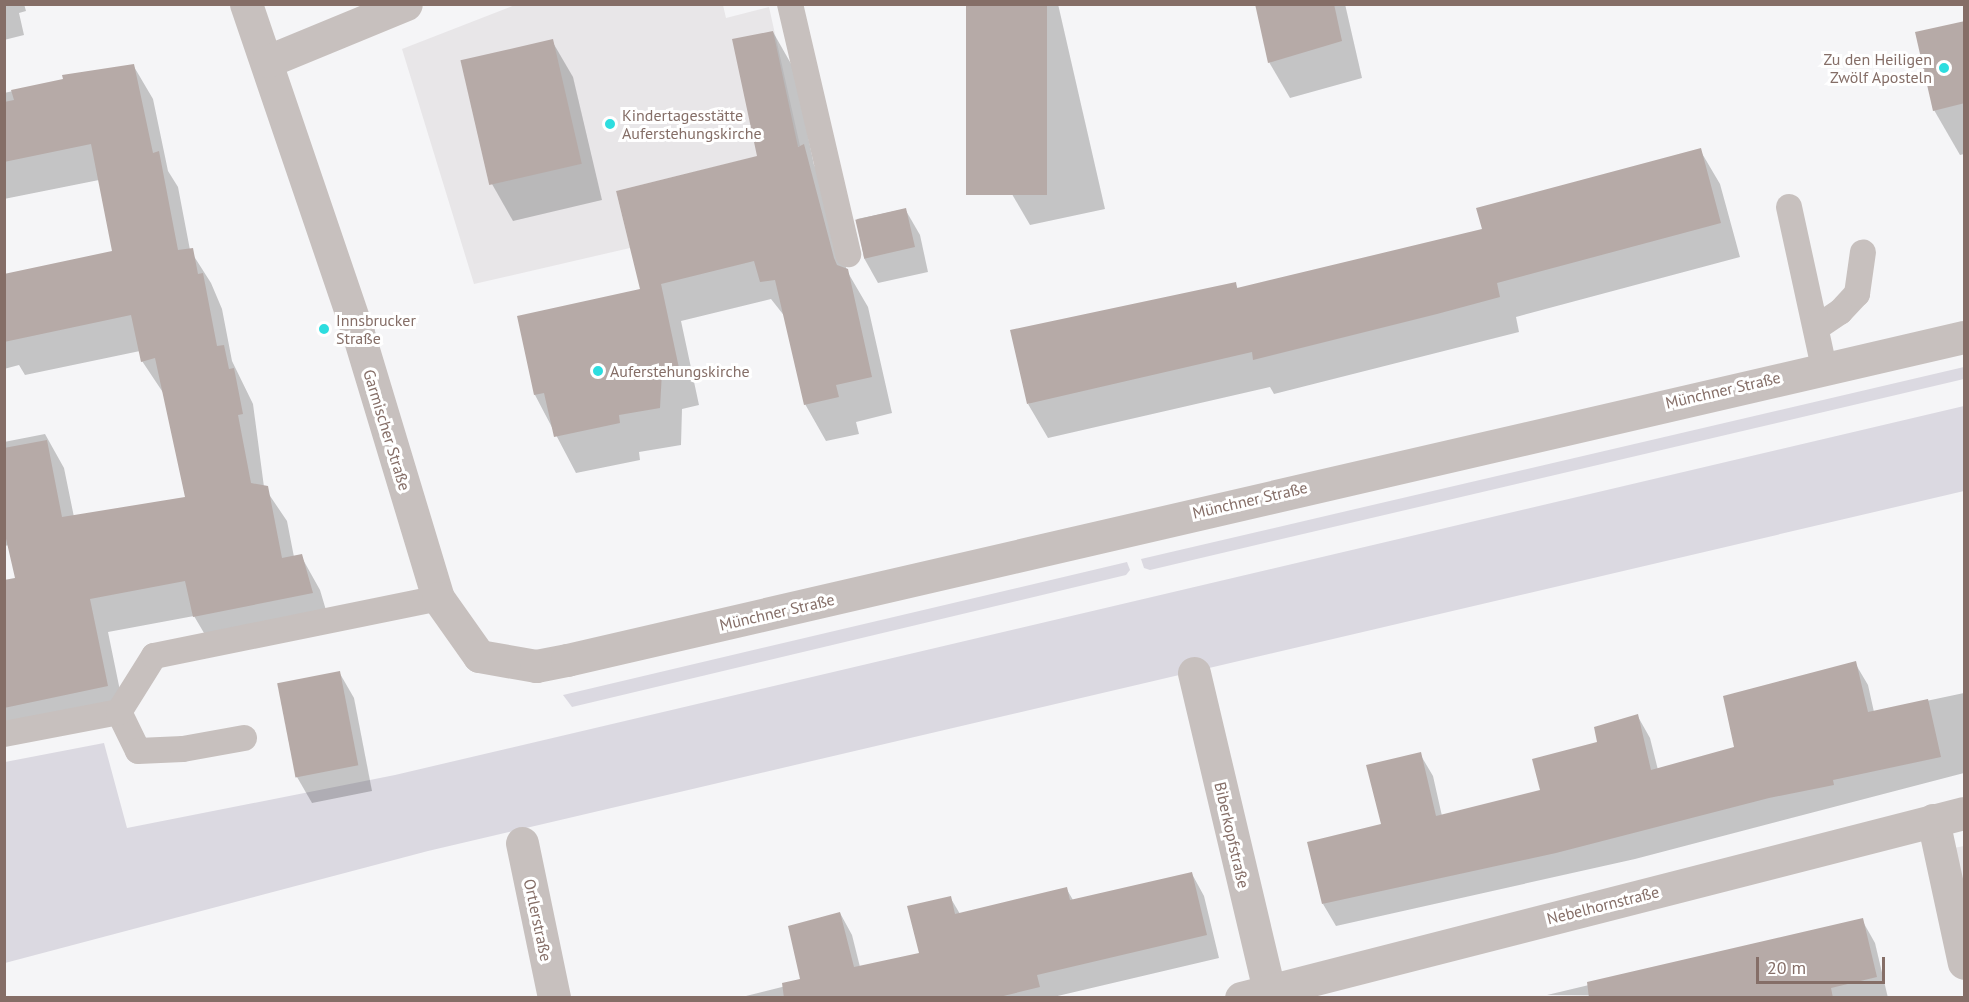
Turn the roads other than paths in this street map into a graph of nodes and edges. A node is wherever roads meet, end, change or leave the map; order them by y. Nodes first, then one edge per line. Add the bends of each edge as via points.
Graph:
1 (246, 4) edge
2 (406, 4) edge
3 (790, 4) edge
4 (268, 61) junction
5 (1789, 207) dead end
6 (1863, 252) dead end
7 (848, 254) dead end
8 (1816, 328) junction
9 (1965, 337) edge
10 (1824, 367) junction
11 (438, 598) junction
12 (536, 666) joint
13 (1194, 673) dead end
14 (119, 712) junction
15 (4, 734) edge
16 (244, 738) dead end
17 (1965, 813) edge
18 (1933, 820) junction
19 (522, 843) dead end
20 (1965, 963) edge
21 (1260, 995) edge
22 (554, 998) edge

1 - 4 street, Garmischer Straße
2 - 4 street
3 - 7 lane
4 - 11 street, Garmischer Straße via 358,333
5 - 8 lane
6 - 8 lane via 1857,294 1840,312
8 - 10 lane
9 - 10 street, Münchner Straße
10 - 12 street, Münchner Straße
11 - 12 street, Garmischer Straße via 478,656
11 - 14 lane via 154,656
13 - 21 street, Biberkopfstraße
14 - 15 lane
14 - 16 lane via 138,751 183,749
17 - 18 street, Nebelhornstraße
18 - 20 street
18 - 21 street, Nebelhornstraße
19 - 22 street, Ortlerstraße

